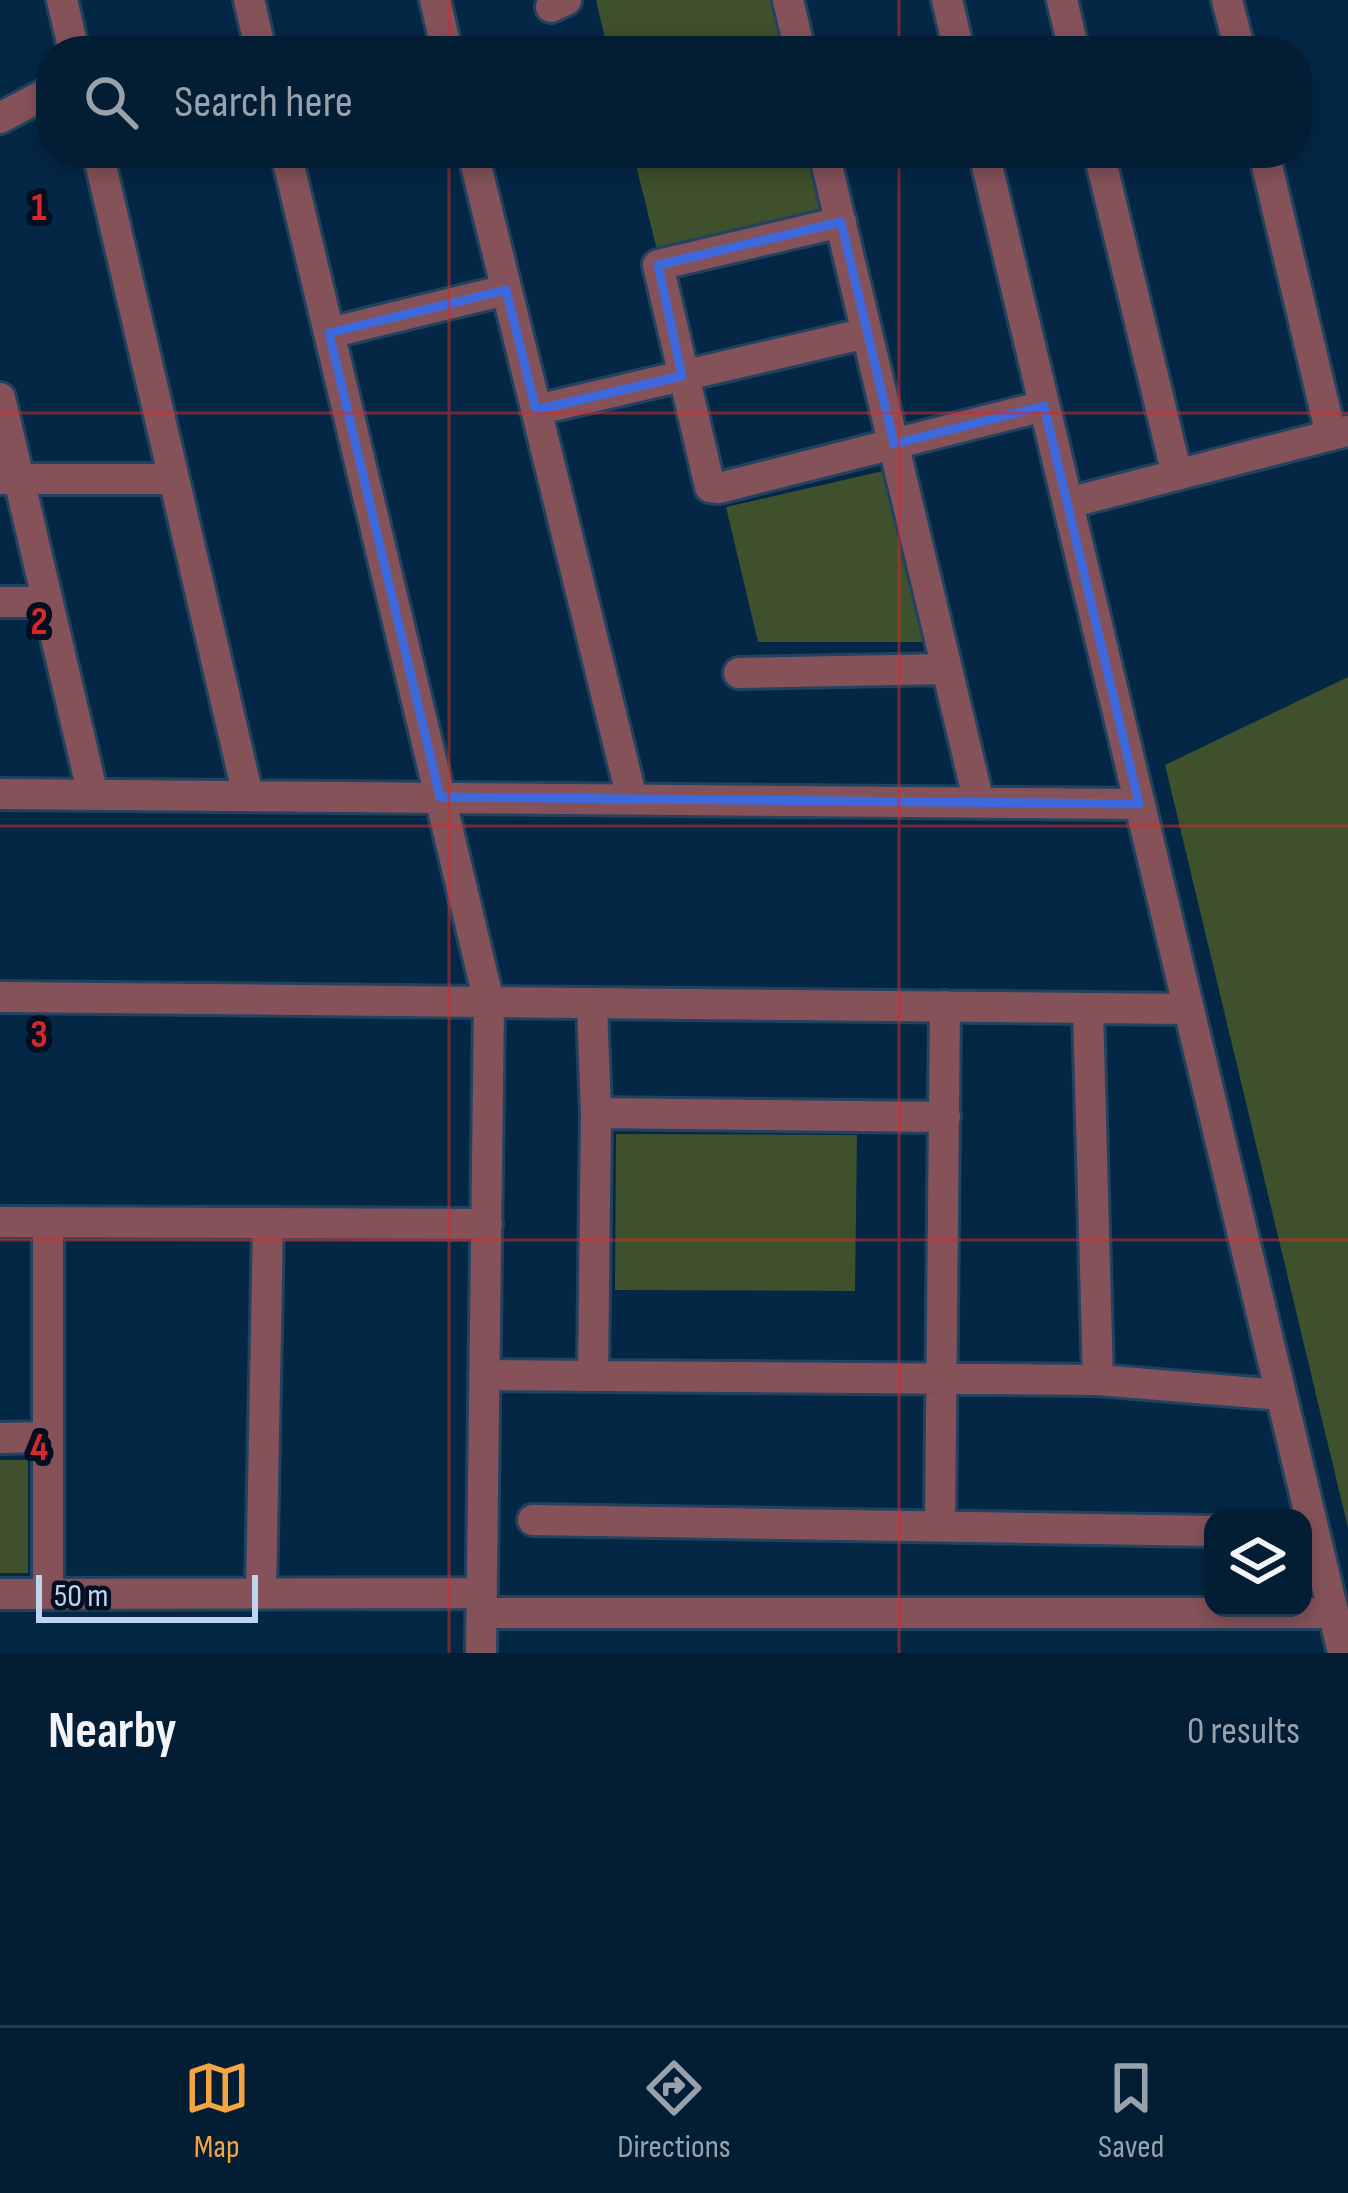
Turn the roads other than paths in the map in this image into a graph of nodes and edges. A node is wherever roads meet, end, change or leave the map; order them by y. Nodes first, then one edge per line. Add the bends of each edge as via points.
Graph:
1 (62, 0) edge
2 (249, 0) edge
3 (435, 0) edge
4 (788, 0) edge
5 (947, 0) edge
6 (1062, 0) edge
7 (1227, 0) edge
8 (70, 36) edge
9 (257, 36) edge
10 (443, 36) edge
11 (796, 36) edge
12 (955, 36) edge
13 (1070, 36) edge
14 (1236, 36) edge
15 (36, 99) edge
16 (0, 118) edge
17 (101, 168) edge
18 (290, 168) edge
19 (476, 168) edge
20 (828, 168) edge
21 (988, 168) edge
22 (1103, 168) edge
23 (1268, 168) edge
24 (841, 222) junction
25 (506, 290) junction
26 (329, 333) junction
27 (867, 333) junction
28 (682, 376) junction
29 (0, 398) edge
30 (1045, 406) junction
31 (536, 410) junction
32 (1340, 433) edge
33 (894, 444) junction
34 (1177, 475) junction
35 (10, 479) edge
36 (174, 479) junction
37 (1068, 503) junction
38 (0, 602) edge
39 (48, 602) junction
40 (947, 669) junction
41 (739, 673) dead end
42 (0, 794) edge
43 (93, 795) junction
44 (248, 796) junction
45 (440, 797) junction
46 (632, 800) junction
47 (979, 803) junction
48 (1139, 804) junction
49 (0, 997) edge
50 (489, 1002) junction
51 (592, 1004) junction
52 (945, 1006) junction
53 (1088, 1008) junction
54 (1189, 1009) junction
55 (596, 1113) junction
56 (945, 1117) junction
57 (0, 1222) edge
58 (48, 1222) junction
59 (268, 1223) junction
60 (487, 1224) junction
61 (484, 1375) junction
62 (593, 1376) junction
63 (941, 1378) junction
64 (1098, 1380) junction
65 (1281, 1395) junction
66 (48, 1437) junction
67 (0, 1438) edge
68 (533, 1520) dead end
69 (940, 1526) junction
70 (1204, 1531) edge
71 (0, 1594) edge
72 (48, 1594) junction
73 (261, 1594) junction
74 (482, 1603) junction
75 (1333, 1613) junction
76 (481, 1653) edge
77 (1343, 1653) edge

1 - 8 street
2 - 9 street
3 - 10 street
4 - 11 street
5 - 12 street
6 - 13 street
7 - 14 street
15 - 16 street
17 - 36 street
18 - 26 street
19 - 25 street
20 - 24 street
21 - 30 street
22 - 34 street
23 - 32 street
24 - 27 street
24 - 28 street via 658,265
25 - 26 street
25 - 31 street
26 - 45 street
27 - 28 street
27 - 33 street
28 - 31 street
28 - 33 street via 710,487
29 - 35 street
30 - 33 street
30 - 37 street
31 - 46 street
32 - 34 street
33 - 40 street
34 - 37 street
35 - 36 street
35 - 39 street
36 - 44 street
37 - 48 street
38 - 39 street
39 - 43 street
40 - 41 street
40 - 47 street
42 - 43 street
43 - 44 street
44 - 45 street
45 - 46 street
45 - 50 street
46 - 47 street
47 - 48 street
48 - 54 street
49 - 50 street
50 - 51 street
50 - 60 street
51 - 52 street
51 - 55 street
52 - 53 street
52 - 56 street
53 - 54 street
53 - 64 street
54 - 65 street
55 - 56 street
55 - 62 street
56 - 63 street
57 - 58 street
58 - 59 street
58 - 66 street
59 - 60 street
59 - 73 street
60 - 61 street
61 - 62 street
61 - 74 street
62 - 63 street
63 - 64 street
63 - 69 street
64 - 65 street
65 - 75 street
66 - 67 street
66 - 72 street
68 - 69 street
69 - 70 street
71 - 72 street
72 - 73 street
73 - 74 street
74 - 75 street
74 - 76 street
75 - 77 street

